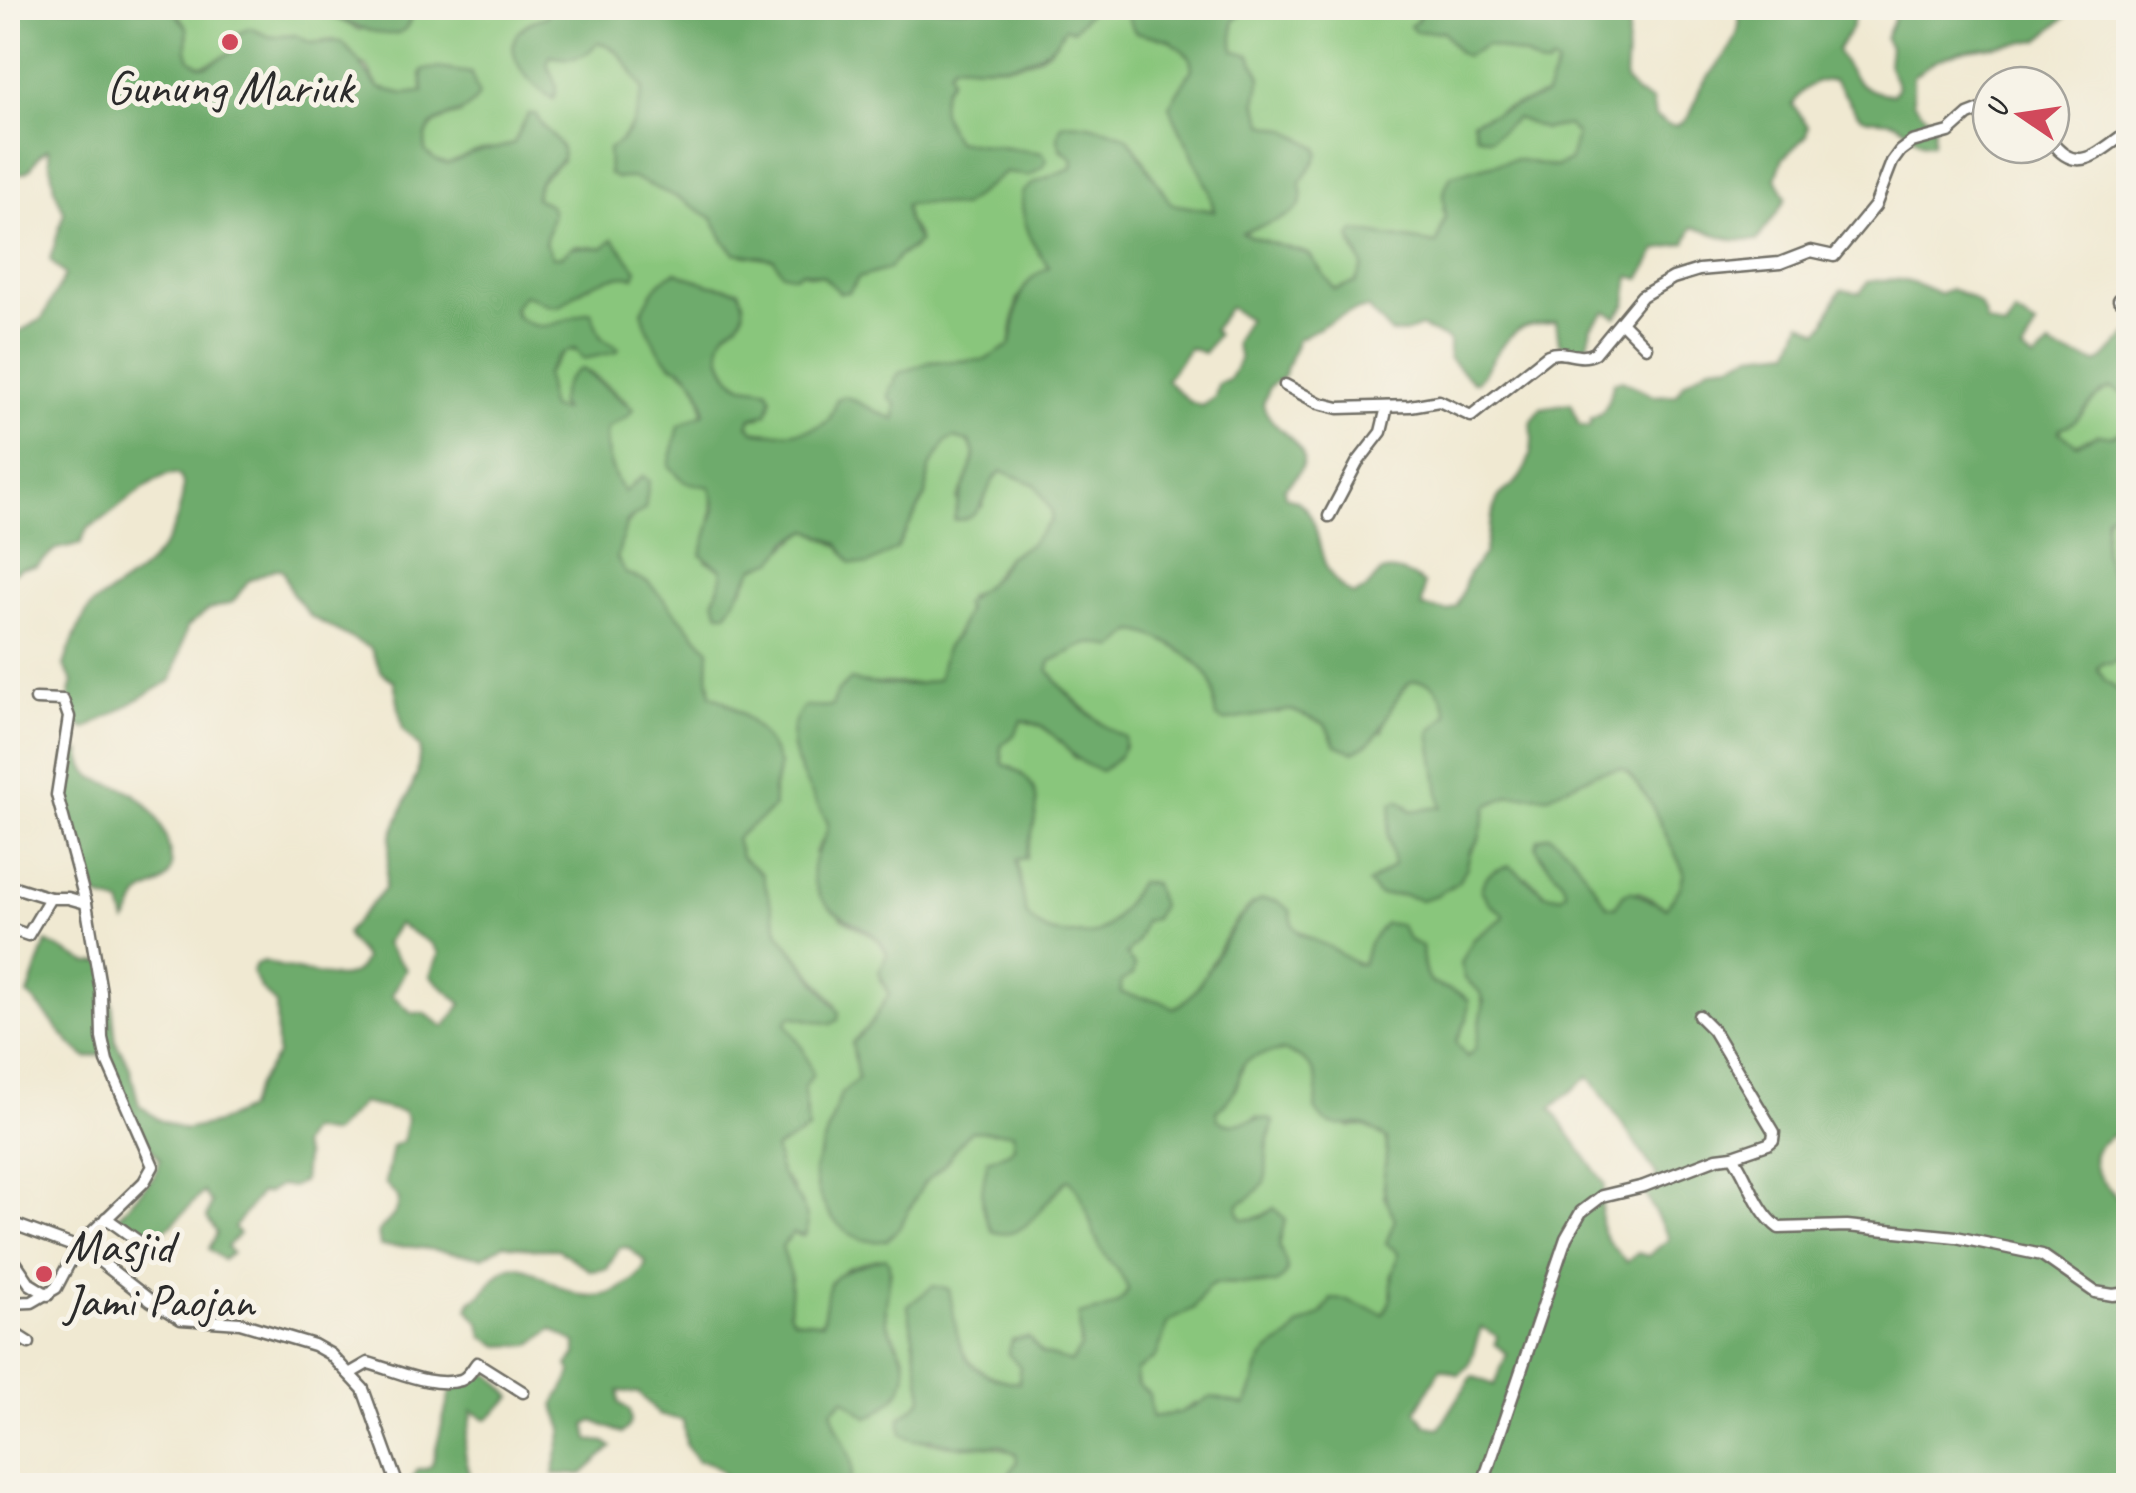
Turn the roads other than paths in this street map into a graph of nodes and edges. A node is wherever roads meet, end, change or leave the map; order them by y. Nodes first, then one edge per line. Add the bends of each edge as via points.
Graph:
1 (1971, 114) edge
2 (2128, 132) edge
3 (2071, 157) edge
4 (2128, 289) edge
5 (2119, 300) dead end
6 (1621, 322) junction
7 (1646, 347) dead end
8 (1285, 385) dead end
9 (1387, 407) junction
10 (1328, 516) dead end
11 (36, 699) dead end
12 (8, 885) edge
13 (50, 898) junction
14 (86, 903) junction
15 (8, 928) edge
16 (1699, 1016) dead end
17 (1733, 1156) junction
18 (106, 1218) junction
19 (8, 1222) edge
20 (78, 1246) junction
21 (152, 1251) dead end
22 (11, 1256) dead end
23 (2128, 1293) edge
24 (48, 1294) junction
25 (8, 1303) edge
26 (8, 1322) edge
27 (30, 1343) dead end
28 (350, 1374) junction
29 (523, 1392) dead end
30 (398, 1486) edge
31 (1482, 1486) edge

1 - 6 street via 1949,132 1900,152 1875,206 1834,256 1811,251 1780,263 1673,278 1642,296
2 - 3 street via 2099,155
4 - 5 street
6 - 7 street
6 - 9 street via 1595,353 1548,354 1471,416 1439,401
8 - 9 street via 1339,408
9 - 10 street via 1381,432
11 - 14 street via 63,700 69,717 57,795
12 - 13 street
13 - 14 street
13 - 15 street via 28,935
14 - 18 street via 102,1038 153,1163 144,1182
16 - 17 street via 1774,1132 1768,1144
17 - 23 street via 1779,1228 1847,1226 1956,1236 2042,1255 2095,1292
17 - 31 street via 1611,1192 1581,1212 1566,1238
18 - 20 street
18 - 21 street
19 - 20 street
20 - 24 street
20 - 28 street via 181,1320 265,1329 314,1345
22 - 24 street via 30,1284
24 - 25 street
26 - 27 street
28 - 29 street via 368,1363 457,1380 478,1363
28 - 30 street via 368,1398

